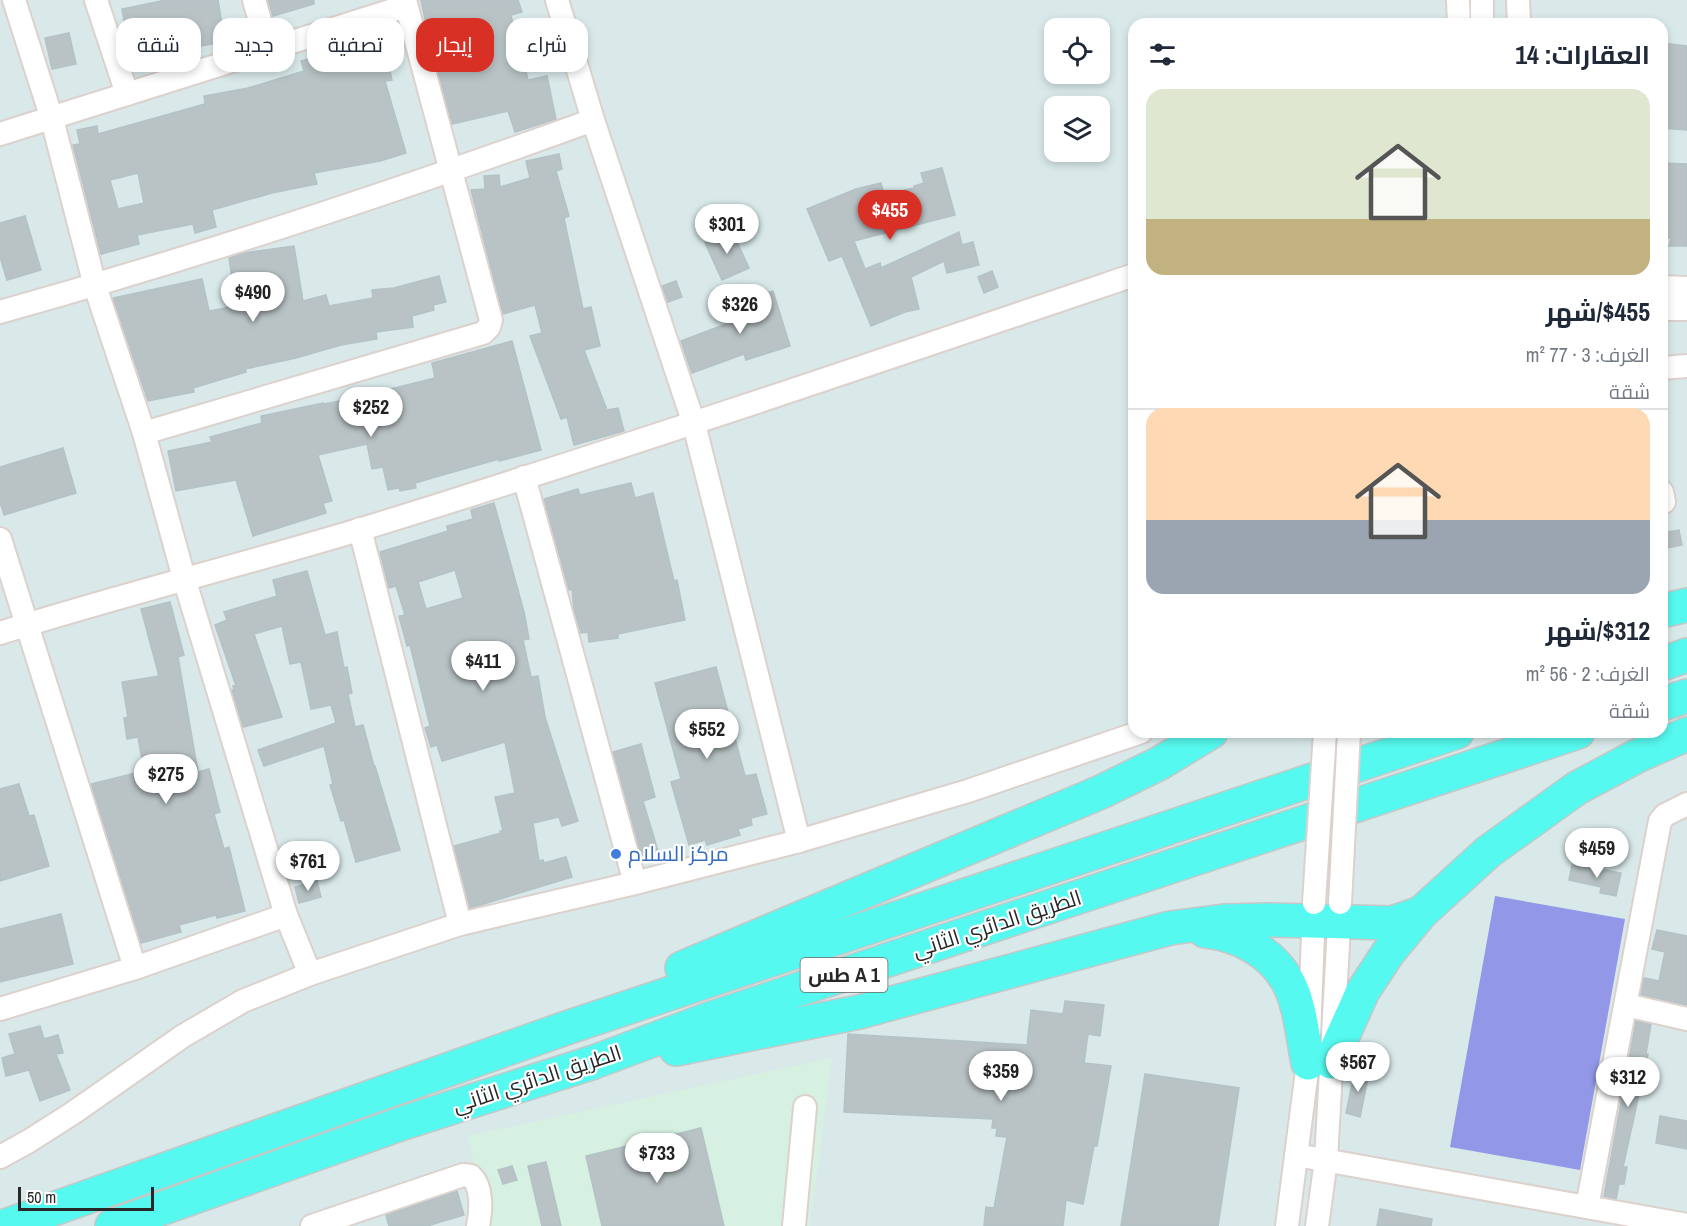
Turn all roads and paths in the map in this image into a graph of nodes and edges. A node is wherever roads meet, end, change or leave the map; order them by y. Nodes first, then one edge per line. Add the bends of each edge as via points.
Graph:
1 (14, 0) edge
2 (96, 0) edge
3 (254, 0) edge
4 (557, 0) edge
5 (1458, 0) edge
6 (1482, 0) edge
7 (1518, 0) edge
8 (406, 3) edge
9 (259, 18) edge
10 (1459, 18) edge
11 (1482, 18) edge
12 (1519, 18) edge
13 (295, 39) edge
14 (213, 66) edge
15 (127, 94) junction
16 (52, 119) junction
17 (593, 120) junction
18 (0, 134) edge
19 (452, 171) junction
20 (1128, 277) edge
21 (95, 286) junction
22 (1668, 287) edge
23 (1687, 288) edge
24 (1668, 309) edge
25 (1687, 309) edge
26 (0, 312) edge
27 (1687, 366) edge
28 (1668, 368) edge
29 (694, 424) junction
30 (144, 434) junction
31 (524, 477) junction
32 (360, 529) junction
33 (0, 539) edge
34 (184, 578) junction
35 (1687, 605) edge
36 (1668, 610) edge
37 (27, 625) junction
38 (0, 633) edge
39 (1687, 656) edge
40 (1668, 662) edge
41 (1687, 696) edge
42 (1668, 702) edge
43 (1687, 734) edge
44 (1128, 737) edge
45 (1201, 738) edge
46 (1325, 738) edge
47 (1347, 738) edge
48 (1439, 738) edge
49 (1560, 738) edge
50 (1687, 804) edge
51 (799, 841) junction
52 (635, 883) junction
53 (1327, 912) junction
54 (1421, 913) junction
55 (286, 915) junction
56 (460, 924) junction
57 (1170, 928) junction
58 (135, 968) junction
59 (310, 974) junction
60 (1626, 1005) junction
61 (0, 1009) edge
62 (1687, 1019) edge
63 (569, 1028) junction
64 (594, 1062) junction
65 (1320, 1063) junction
66 (805, 1107) dead end
67 (1296, 1155) junction
68 (0, 1157) edge
69 (1326, 1160) junction
70 (1587, 1207) junction
71 (1687, 1225) edge
72 (5, 1226) edge
73 (112, 1226) edge
74 (312, 1226) edge
75 (478, 1226) edge
76 (794, 1226) edge
77 (1287, 1226) edge
78 (1317, 1226) edge

1 - 16 street
2 - 15 street
3 - 9 street
4 - 17 street
5 - 10 street
6 - 11 street
7 - 12 street
8 - 13 street
8 - 19 street
14 - 15 street
15 - 16 street
16 - 18 street
16 - 21 street
17 - 19 street
17 - 29 street
19 - 21 street
19 - 30 street via 491,320 483,333
20 - 29 street
21 - 26 street
21 - 30 street
22 - 23 street
24 - 25 street
27 - 28 street
29 - 31 street
29 - 51 street
30 - 34 street
31 - 32 street
31 - 52 street
32 - 34 street
32 - 56 street
33 - 37 street
34 - 37 street
34 - 55 street
35 - 36 highway
37 - 38 street
37 - 58 street
39 - 40 highway
41 - 42 highway
43 - 54 highway via 1577,788 1488,852
44 - 51 street via 968,791
45 - 63 highway via 1101,792 658,977
46 - 53 street, bridge
47 - 53 street, bridge
48 - 63 highway, الطريق الدائري الثاني / طس A 1
49 - 64 highway, الطريق الدائري الثاني / طس A 1 via 709,1019
50 - 60 street via 1660,821
51 - 52 street
52 - 56 street
53 - 54 highway via 1392,923
53 - 57 highway
53 - 65 street
54 - 65 highway via 1388,953
55 - 58 street
55 - 59 street
56 - 59 street
57 - 64 highway via 859,1012
57 - 65 highway via 1215,932 1243,941 1271,959 1289,983
58 - 61 street
59 - 68 street via 243,1001 183,1036 73,1113
60 - 62 street
60 - 70 street
63 - 72 highway, الطريق الدائري الثاني / طس A 1
64 - 73 highway, الطريق الدائري الثاني / طس A 1 via 403,1123
65 - 67 street
65 - 69 street
66 - 76 street
67 - 69 street
67 - 77 street
69 - 70 street
69 - 78 street
70 - 71 street
74 - 75 street via 463,1175 476,1180

